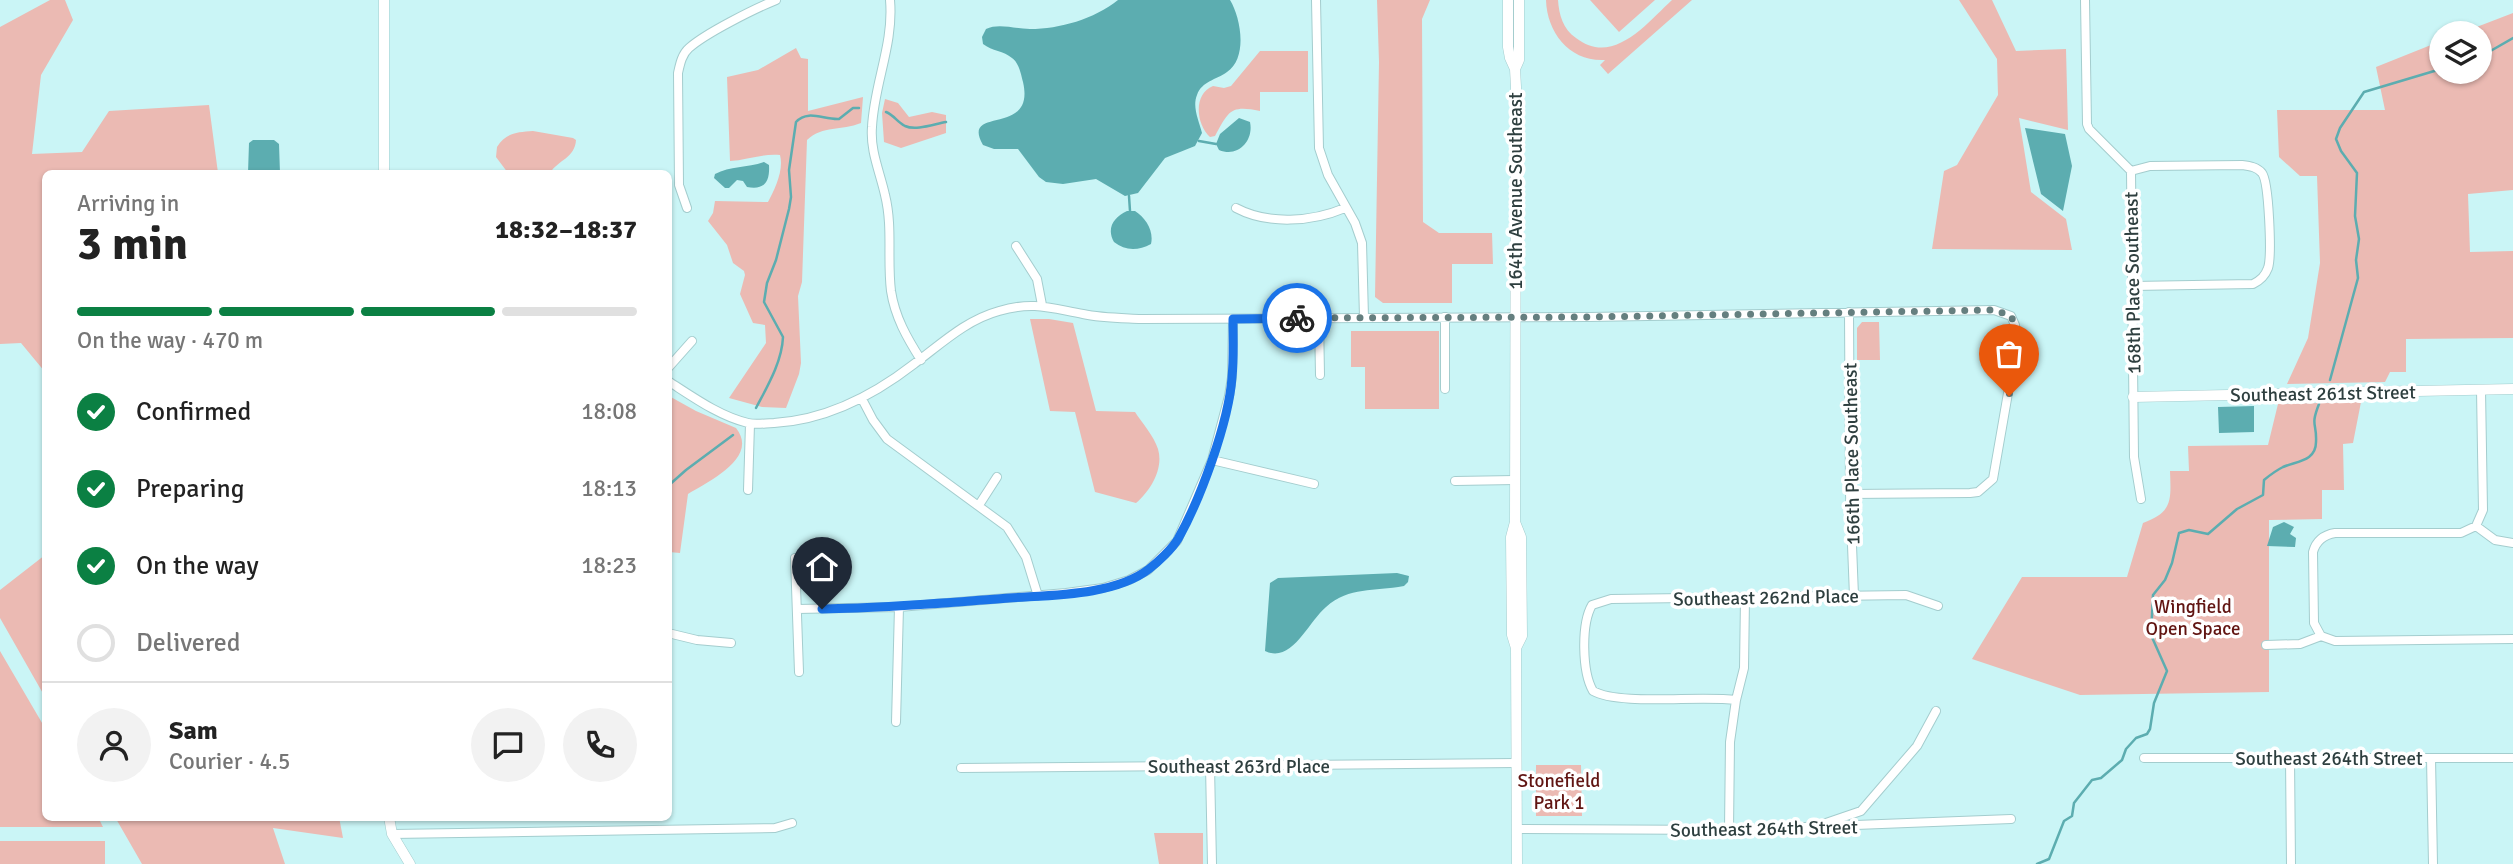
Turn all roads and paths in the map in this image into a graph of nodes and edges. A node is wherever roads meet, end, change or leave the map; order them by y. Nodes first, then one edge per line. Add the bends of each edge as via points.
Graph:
1 (384, 0) edge
2 (890, 0) edge
3 (1316, 0) edge
4 (1508, 0) edge
5 (1519, 0) edge
6 (2085, 0) edge
7 (773, 1) edge
8 (1515, 69) junction
9 (384, 170) edge
10 (2131, 171) junction
11 (687, 208) dead end
12 (1236, 208) dead end
13 (1345, 208) junction
14 (1016, 246) dead end
15 (2133, 286) junction
16 (1042, 305) junction
17 (1849, 313) junction
18 (1514, 316) junction
19 (1364, 317) junction
20 (1445, 317) junction
21 (1319, 318) junction
22 (1233, 319) junction
23 (692, 341) dead end
24 (921, 360) junction
25 (672, 364) edge
26 (1320, 374) dead end
27 (672, 384) edge
28 (1445, 389) dead end
29 (2513, 389) edge
30 (2481, 390) junction
31 (2133, 397) junction
32 (862, 399) junction
33 (750, 424) junction
34 (1212, 460) junction
35 (997, 477) dead end
36 (1515, 480) junction
37 (1455, 481) dead end
38 (1314, 484) dead end
39 (748, 491) dead end
40 (1850, 494) junction
41 (2141, 499) dead end
42 (979, 505) junction
43 (2476, 526) junction
44 (2513, 543) edge
45 (795, 558) dead end
46 (1038, 596) junction
47 (1854, 596) junction
48 (1745, 598) junction
49 (899, 607) junction
50 (1938, 607) dead end
51 (797, 609) junction
52 (672, 633) edge
53 (2321, 636) junction
54 (2513, 639) edge
55 (731, 643) dead end
56 (2266, 645) dead end
57 (799, 672) dead end
58 (1736, 700) junction
59 (1936, 711) dead end
60 (895, 722) dead end
61 (2144, 758) dead end
62 (2290, 758) junction
63 (2431, 758) junction
64 (2513, 758) edge
65 (1516, 763) junction
66 (1210, 766) junction
67 (961, 768) dead end
68 (2011, 819) dead end
69 (390, 821) edge
70 (792, 824) dead end
71 (1803, 828) junction
72 (1517, 829) junction
73 (1729, 830) junction
74 (392, 834) junction
75 (410, 864) edge
76 (1212, 864) edge
77 (1517, 864) edge
78 (2291, 864) edge
79 (2433, 864) edge

1 - 9 street
2 - 24 street via 887,53 871,131 890,223 891,290 905,334
3 - 13 street via 1319,148
4 - 8 street, 164th Avenue Southeast via 1508,47
5 - 8 street, 164th Avenue Southeast via 1520,60
6 - 10 street, 168th Place Southeast via 2088,129
7 - 11 street via 727,24 688,49 682,59 678,73 678,186
8 - 18 street, 164th Avenue Southeast
10 - 15 street, 168th Place Southeast
10 - 15 street via 2150,166 2242,165 2261,171 2266,184 2270,261 2261,280 2243,285
12 - 13 street via 1264,219 1316,218
13 - 19 street via 1362,243
14 - 16 street via 1037,279
15 - 31 street, 168th Place Southeast
16 - 22 street via 1126,318
16 - 24 street via 984,316
17 - 18 street
17 - 40 street, 166th Place Southeast
17 - 40 street via 1994,310 2011,316 2015,325 2015,353 1993,479 1986,488 1969,493
18 - 20 street
18 - 36 street, 164th Avenue Southeast
19 - 20 street
19 - 21 street
20 - 28 street
21 - 22 street
21 - 26 street
22 - 34 street via 1232,377
23 - 25 street
24 - 32 street
27 - 33 street via 702,404
29 - 30 street, Southeast 261st Street
30 - 31 street, Southeast 261st Street
30 - 43 street via 2483,510
31 - 41 street, 168th Place Southeast via 2134,457
32 - 33 street via 819,415
32 - 42 street via 887,439
33 - 39 street
34 - 38 street
34 - 46 street via 1177,541 1148,570 1103,588
35 - 42 street
36 - 37 street
36 - 65 street, 164th Avenue Southeast via 1511,537
40 - 47 street, 166th Place Southeast
42 - 46 street via 1007,527 1026,557
43 - 44 street via 2495,540
43 - 53 street via 2461,533 2335,533 2320,540 2313,552 2315,628
45 - 51 street
46 - 49 street
47 - 48 street, Southeast 262nd Place
47 - 50 street, Southeast 262nd Place via 1906,595
48 - 58 street via 1744,668
48 - 58 street, Southeast 262nd Place via 1611,599 1592,605 1585,618 1586,679 1593,691 1610,698
49 - 51 street
49 - 60 street
51 - 57 street
52 - 55 street
53 - 54 street via 2335,641
53 - 56 street via 2301,644
58 - 73 street via 1730,742
59 - 71 street via 1917,746 1861,811
61 - 62 street, Southeast 264th Street
62 - 63 street, Southeast 264th Street
62 - 78 street
63 - 64 street, Southeast 264th Street
63 - 79 street
65 - 66 street, Southeast 263rd Place
65 - 72 street, 164th Avenue Southeast
66 - 67 street, Southeast 263rd Place
66 - 76 street
68 - 71 street, Southeast 264th Street
69 - 74 street
70 - 74 street via 775,828
71 - 73 street, Southeast 264th Street
72 - 73 street, Southeast 264th Street
72 - 77 street, 164th Avenue Southeast
74 - 75 street

